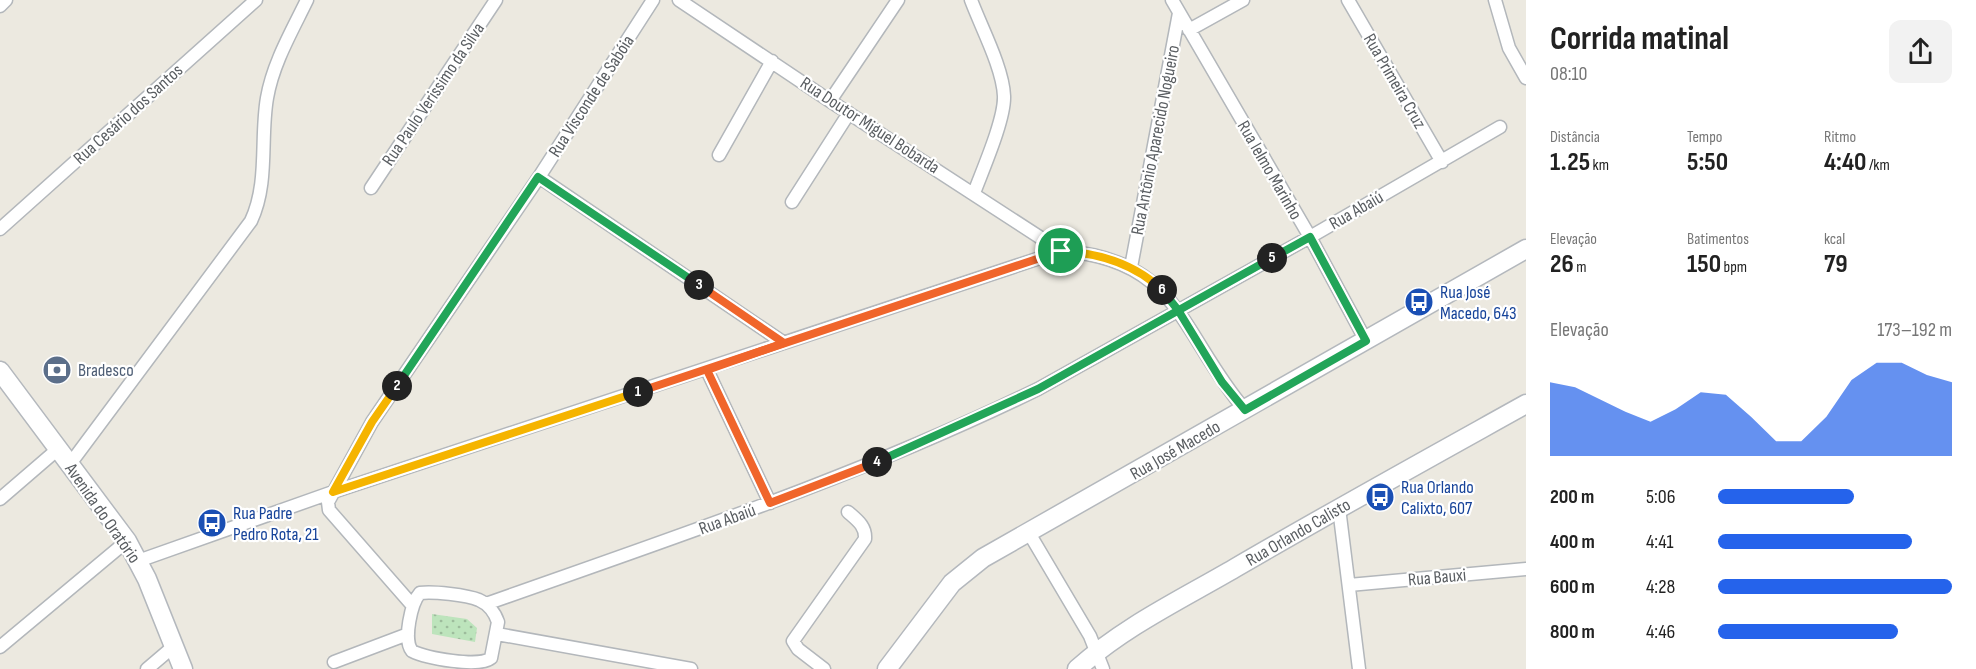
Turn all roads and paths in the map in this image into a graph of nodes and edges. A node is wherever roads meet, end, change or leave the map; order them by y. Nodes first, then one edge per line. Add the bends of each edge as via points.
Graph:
1 (6, 0) edge
2 (256, 0) edge
3 (307, 0) edge
4 (496, 0) edge
5 (652, 0) edge
6 (679, 0) edge
7 (898, 0) edge
8 (971, 0) edge
9 (1172, 0) edge
10 (1243, 0) edge
11 (1348, 0) edge
12 (1496, 0) edge
13 (0, 6) edge
14 (1179, 13) junction
15 (1189, 30) junction
16 (772, 61) junction
17 (1526, 78) edge
18 (830, 101) junction
19 (849, 113) junction
20 (1500, 127) dead end
21 (719, 155) dead end
22 (1442, 162) junction
23 (538, 177) junction
24 (371, 188) dead end
25 (974, 193) junction
26 (792, 202) dead end
27 (0, 229) edge
28 (1310, 237) junction
29 (1526, 249) edge
30 (1061, 251) junction
31 (1131, 267) junction
32 (1178, 310) junction
33 (1366, 341) junction
34 (784, 343) junction
35 (707, 370) junction
36 (0, 371) edge
37 (1526, 404) edge
38 (1245, 410) junction
39 (58, 449) junction
40 (70, 464) junction
41 (333, 492) junction
42 (0, 499) edge
43 (770, 503) junction
44 (1339, 508) junction
45 (848, 512) dead end
46 (1029, 533) junction
47 (127, 542) junction
48 (138, 561) junction
49 (1526, 569) edge
50 (1348, 585) junction
51 (486, 604) junction
52 (413, 606) junction
53 (408, 634) junction
54 (497, 634) junction
55 (174, 646) junction
56 (0, 647) edge
57 (1101, 661) edge
58 (334, 662) dead end
59 (447, 664) edge
60 (147, 669) edge
61 (183, 669) edge
62 (691, 669) edge
63 (824, 669) edge
64 (887, 669) edge
65 (1077, 669) edge
66 (1359, 669) edge

1 - 13 street
2 - 27 street, Rua Cesário dos Santos
3 - 40 street via 270,80 260,195 252,221
4 - 24 street, Rua Paulo Verissimo da Silva
5 - 23 street, Rua Visconde de Sabóia
6 - 16 street, Rua Doutor Miguel Bobarda
7 - 18 street
8 - 25 street via 1002,80 1004,98 1003,113
9 - 14 street, Rua Ielmo Marinho
10 - 15 street
11 - 22 street, Rua Primeira Cruz
12 - 17 street via 1509,48
14 - 15 street, Rua Ielmo Marinho
14 - 31 street, Rua Antônio Aparecido Nogueiro
15 - 28 street, Rua Ielmo Marinho
16 - 18 street, Rua Doutor Miguel Bobarda
16 - 21 street
18 - 19 street, Rua Doutor Miguel Bobarda
19 - 25 street, Rua Doutor Miguel Bobarda
19 - 26 street
20 - 22 street, Rua Abaiú
22 - 28 street, Rua Abaiú
23 - 34 street
23 - 41 street, Rua Visconde de Sabóia via 372,422
25 - 30 street, Rua Doutor Miguel Bobarda
28 - 32 street, Rua Abaiú
28 - 33 street, Rua Ielmo Marinho
29 - 33 street, Rua José Macedo
30 - 31 street via 1079,252
30 - 34 street
31 - 32 street via 1153,282
32 - 38 street via 1222,382
32 - 43 street, Rua Abaiú via 1007,404 876,463
33 - 38 street, Rua José Macedo
34 - 35 street
35 - 41 street
35 - 43 street
36 - 39 street, Avenida do Oratório
37 - 44 street, Rua Orlando Calisto
38 - 46 street, Rua José Macedo
39 - 40 street, Avenida do Oratório
39 - 42 street
40 - 47 street, Avenida do Oratório
41 - 48 street
41 - 52 street via 329,510
43 - 51 street, Rua Abaiú
44 - 50 street
44 - 57 street, Rua Orlando Calisto via 1170,606
45 - 63 street via 863,525 865,539 793,641 798,650
46 - 57 street
46 - 64 street, Rua José Macedo via 983,558 952,583
47 - 48 street, Avenida do Oratório
47 - 56 street
48 - 55 street, Avenida do Oratório
49 - 50 street, Rua Bauxi
50 - 66 street
51 - 52 street via 473,598 427,592 417,596
51 - 54 street via 498,622
52 - 53 street
53 - 58 street
53 - 59 street via 407,644 412,651
54 - 59 street via 493,655 486,662
54 - 62 street
55 - 60 street
55 - 61 street, Avenida do Oratório
57 - 65 street, Rua Orlando Calisto

